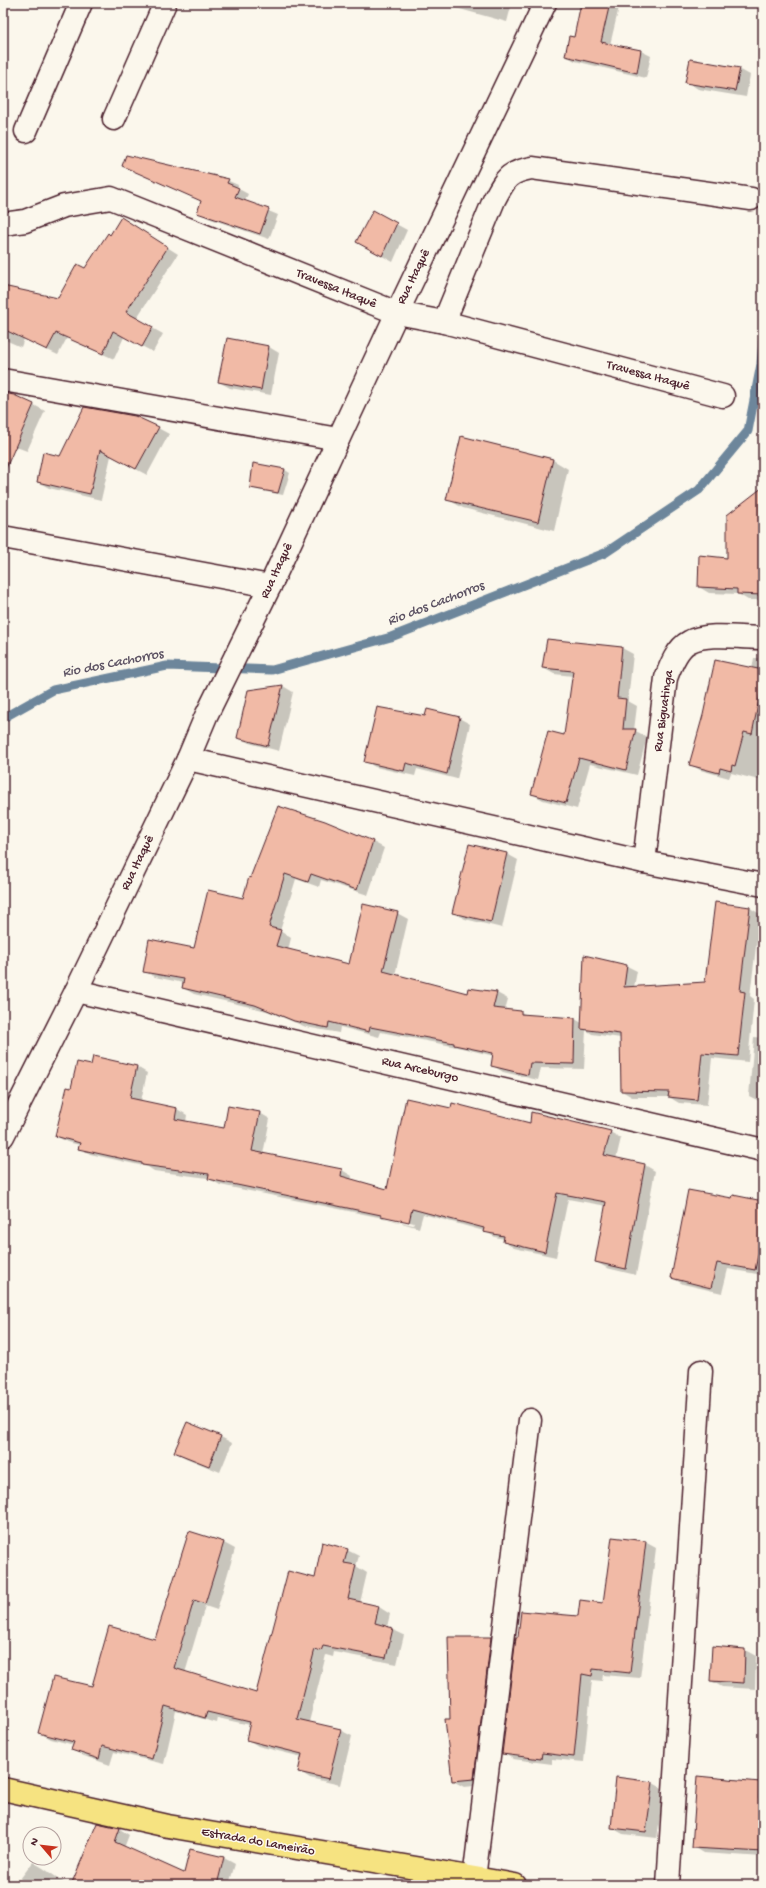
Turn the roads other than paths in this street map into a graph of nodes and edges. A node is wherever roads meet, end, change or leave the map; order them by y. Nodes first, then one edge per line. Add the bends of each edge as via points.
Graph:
1 (81, 3) edge
2 (165, 3) edge
3 (545, 3) edge
4 (114, 119) dead end
5 (26, 131) dead end
6 (751, 200) dead end
7 (3, 224) edge
8 (397, 313) junction
9 (444, 322) junction
10 (3, 380) edge
11 (723, 396) dead end
12 (338, 439) junction
13 (3, 537) edge
14 (270, 586) junction
15 (763, 638) edge
16 (188, 759) junction
17 (644, 862) junction
18 (763, 885) edge
19 (76, 991) junction
20 (3, 1136) edge
21 (763, 1150) edge
22 (701, 1371) dead end
23 (530, 1420) dead end
24 (3, 1789) edge
25 (474, 1879) junction
26 (515, 1885) edge
27 (668, 1885) edge

1 - 5 street
2 - 4 street
3 - 8 street, Rua Itaquê
6 - 9 street via 532,168 518,170 507,178 494,200
7 - 8 street, Travessa Itaquê via 25,221 64,206 111,198
8 - 9 street, Travessa Itaquê
8 - 12 street, Rua Itaquê
9 - 11 street, Travessa Itaquê
10 - 12 street
12 - 14 street, Rua Itaquê
13 - 14 street
14 - 16 street, Rua Itaquê via 206,716
15 - 17 street, Rua Biguatinga via 702,637 687,642 671,664 666,678
16 - 17 street
16 - 19 street, Rua Itaquê
17 - 18 street
19 - 20 street, Rua Itaquê
19 - 21 street, Rua Arceburgo
22 - 27 street
23 - 25 street
24 - 25 main road, Estrada do Lameirão via 168,1826
25 - 26 main road, Estrada do Lameirão

